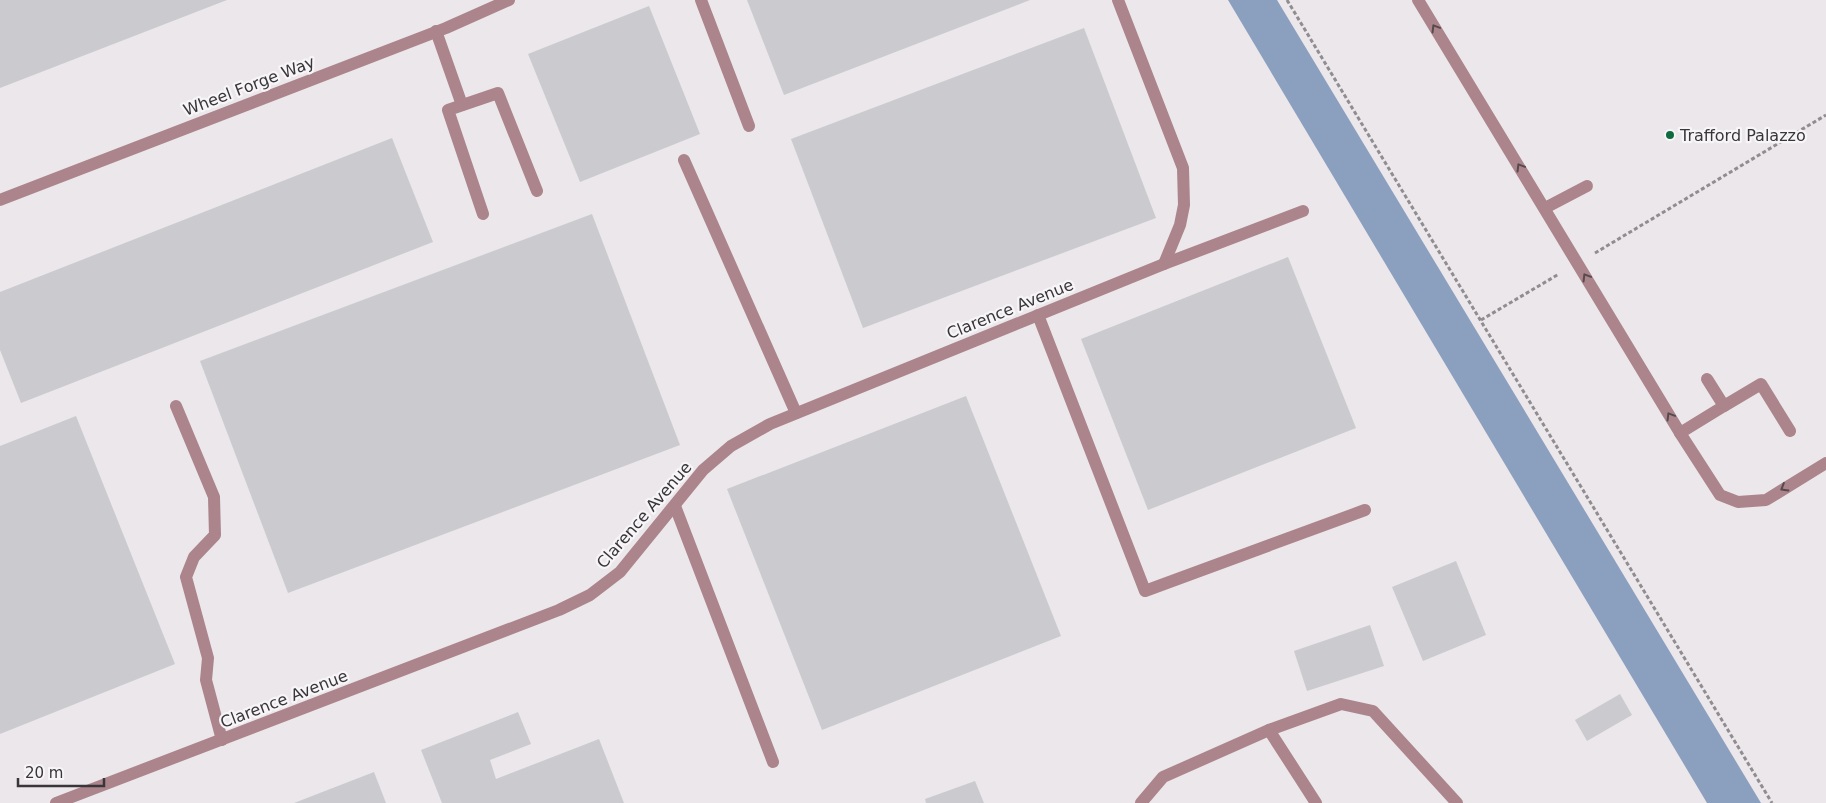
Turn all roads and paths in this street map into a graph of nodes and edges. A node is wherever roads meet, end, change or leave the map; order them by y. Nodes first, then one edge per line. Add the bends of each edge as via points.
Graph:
1 (509, 0) edge
2 (701, 0) edge
3 (1118, 0) edge
4 (1287, 0) edge
5 (1418, 0) edge
6 (436, 31) junction
7 (462, 105) junction
8 (1826, 115) edge
9 (749, 126) dead end
10 (684, 160) dead end
11 (1587, 186) dead end
12 (537, 191) dead end
13 (0, 200) edge
14 (1545, 208) junction
15 (1303, 211) dead end
16 (483, 214) dead end
17 (1578, 263) junction
18 (1164, 264) junction
19 (1038, 315) junction
20 (1481, 320) junction
21 (1707, 379) dead end
22 (176, 406) dead end
23 (1724, 406) junction
24 (796, 413) junction
25 (1790, 431) dead end
26 (1680, 433) junction
27 (1826, 463) edge
28 (675, 506) junction
29 (1365, 510) dead end
30 (1269, 730) junction
31 (222, 740) junction
32 (773, 762) dead end
33 (56, 803) edge
34 (1141, 803) edge
35 (1316, 803) edge
36 (1457, 803) edge
37 (1772, 803) edge

1 - 6 street, Wheel Forge Way
2 - 9 street
3 - 18 street via 1183,168 1184,205
4 - 20 path
14 -> 5 street
6 - 7 street
6 - 13 street, Wheel Forge Way
7 - 12 street via 498,93
7 - 16 street via 448,110
8 - 17 path
10 - 24 street
11 - 14 street
14 - 17 street
15 - 18 street, Clarence Avenue
17 - 20 path
26 -> 17 street
18 - 19 street, Clarence Avenue
19 - 24 street, Clarence Avenue
19 - 29 street via 1145,591
20 - 37 path
21 - 23 street
22 - 31 street via 214,497 215,535 194,557 186,577 208,658 206,680
23 - 25 street via 1761,384
23 - 26 street
24 - 28 street, Clarence Avenue via 731,446 703,470
27 -> 26 street via 1766,500 1738,502 1720,495
28 - 31 street, Clarence Avenue via 620,572 590,595 559,610
28 - 32 street
30 - 34 street via 1163,777
30 - 35 street
30 - 36 street via 1340,704 1373,711
31 - 33 street, Clarence Avenue

